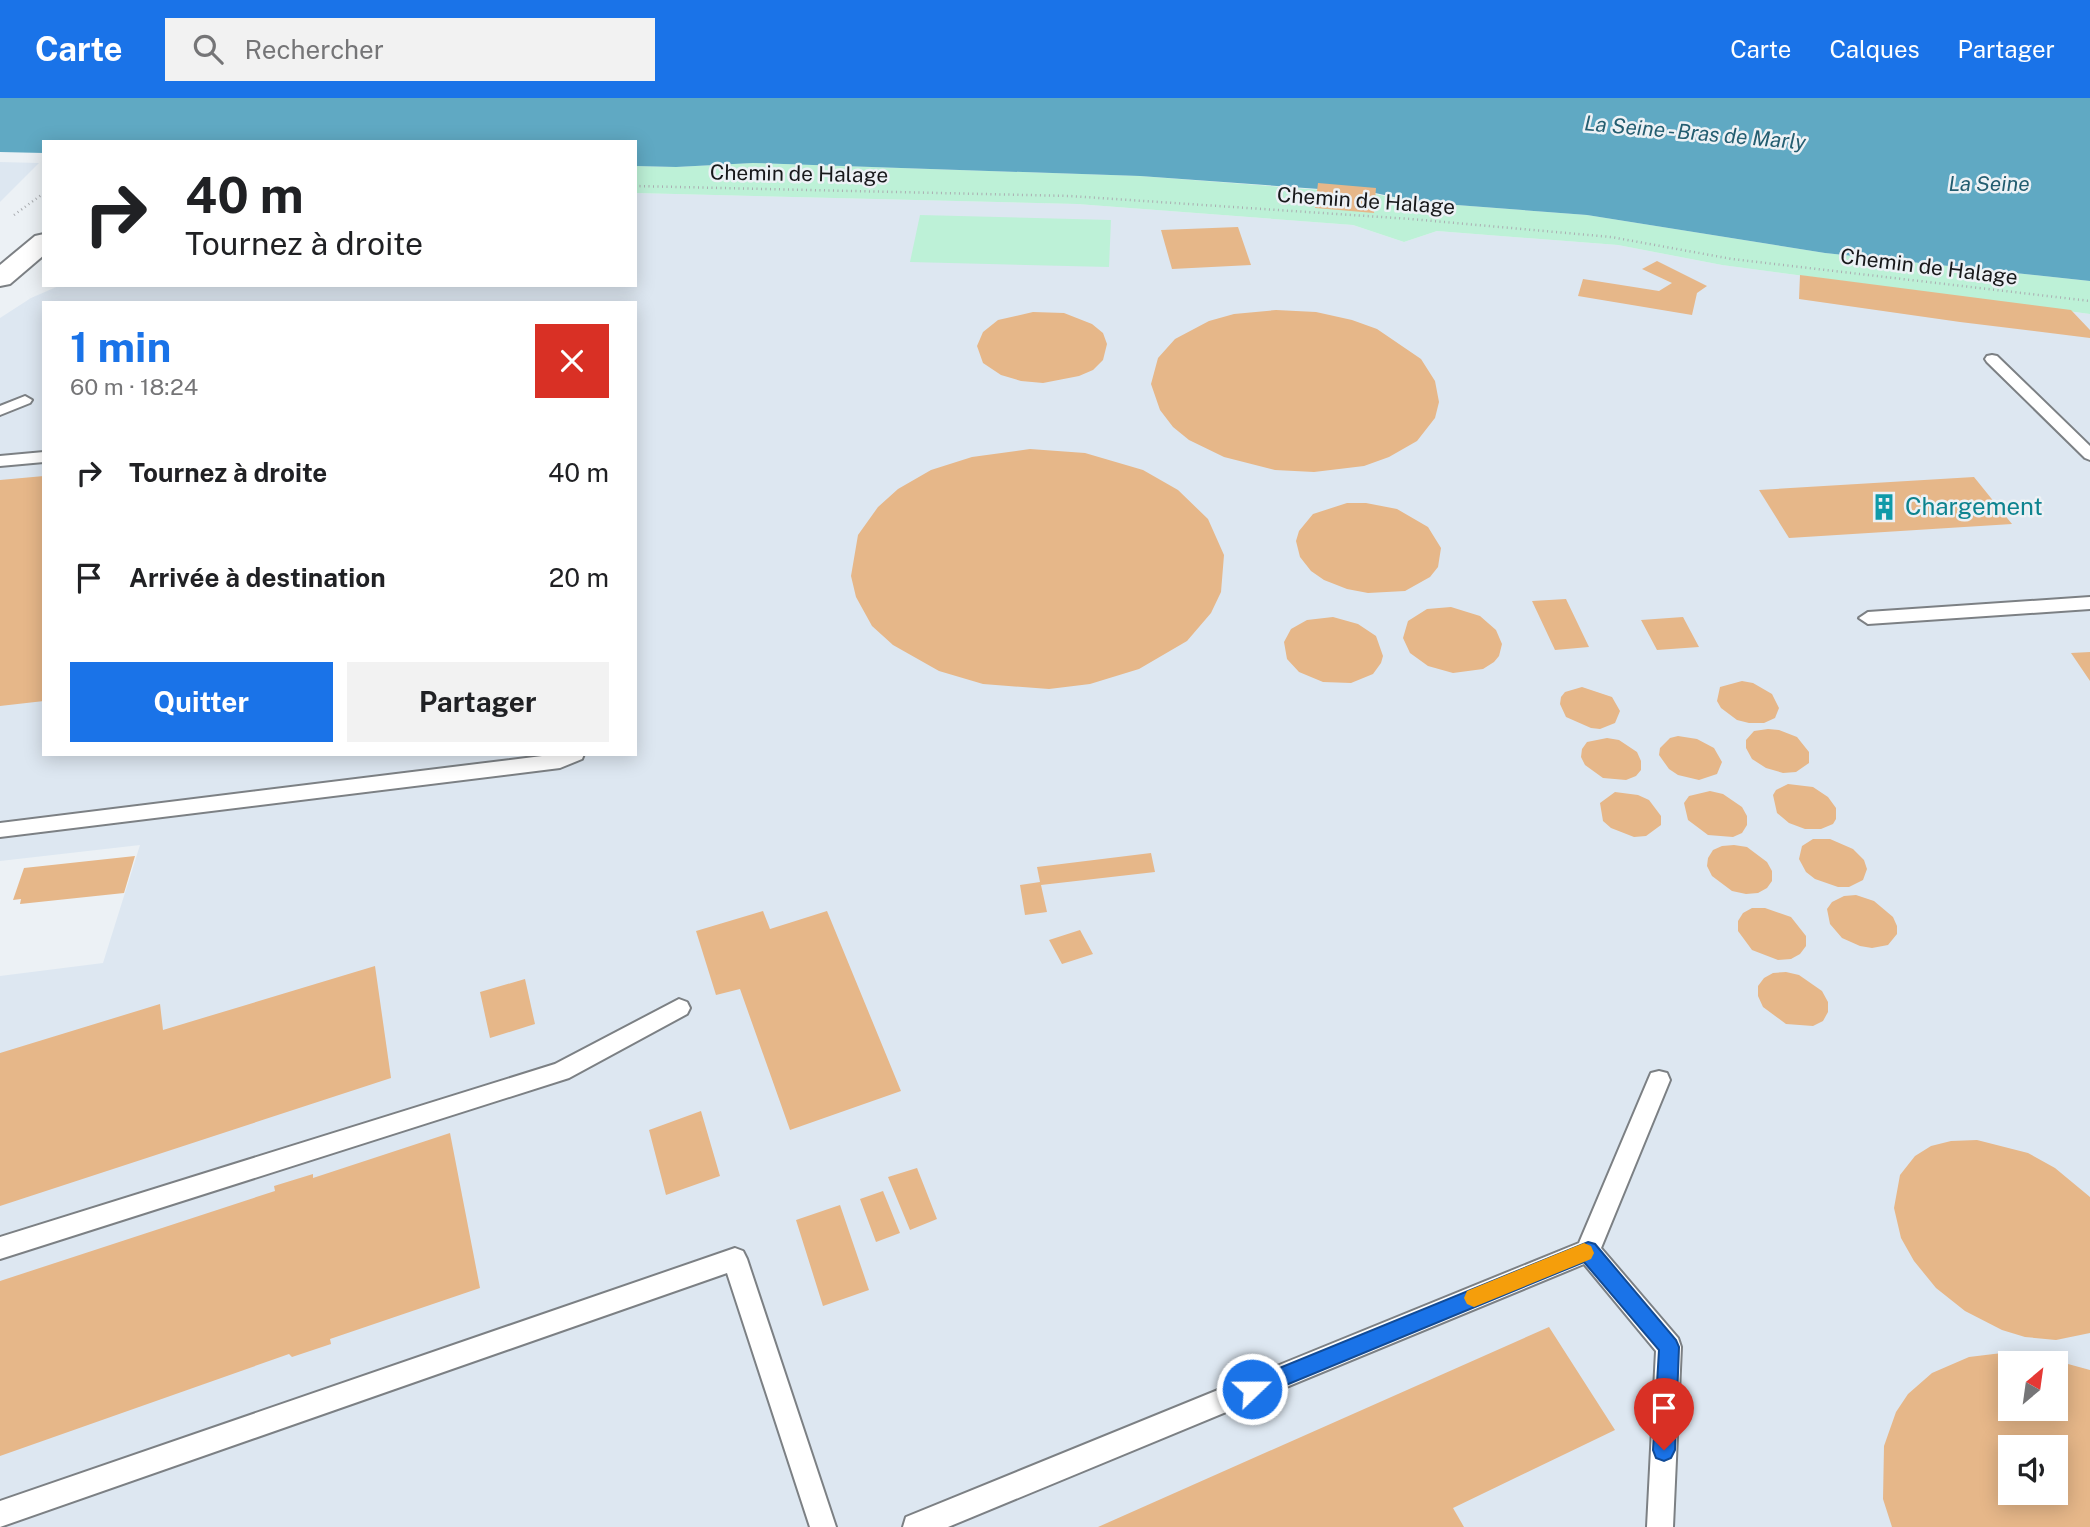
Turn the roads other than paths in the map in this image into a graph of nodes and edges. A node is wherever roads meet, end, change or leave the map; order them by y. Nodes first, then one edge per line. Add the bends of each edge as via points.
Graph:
1 (42, 244) edge
2 (0, 278) edge
3 (1992, 359) dead end
4 (25, 400) dead end
5 (0, 411) edge
6 (2090, 454) edge
7 (42, 457) edge
8 (0, 461) edge
9 (2090, 603) edge
10 (1868, 618) dead end
11 (571, 756) edge
12 (0, 830) edge
13 (679, 1008) dead end
14 (1659, 1080) dead end
15 (0, 1248) edge
16 (1588, 1251) junction
17 (0, 1514) edge
18 (823, 1527) edge
19 (916, 1527) edge
20 (1660, 1527) edge

1 - 2 street
3 - 6 lane
4 - 5 lane
7 - 8 lane
9 - 10 lane
11 - 12 lane via 560,761
13 - 15 lane via 561,1071
14 - 16 lane
16 - 19 lane
16 - 20 lane via 1669,1347
17 - 18 lane via 735,1259

